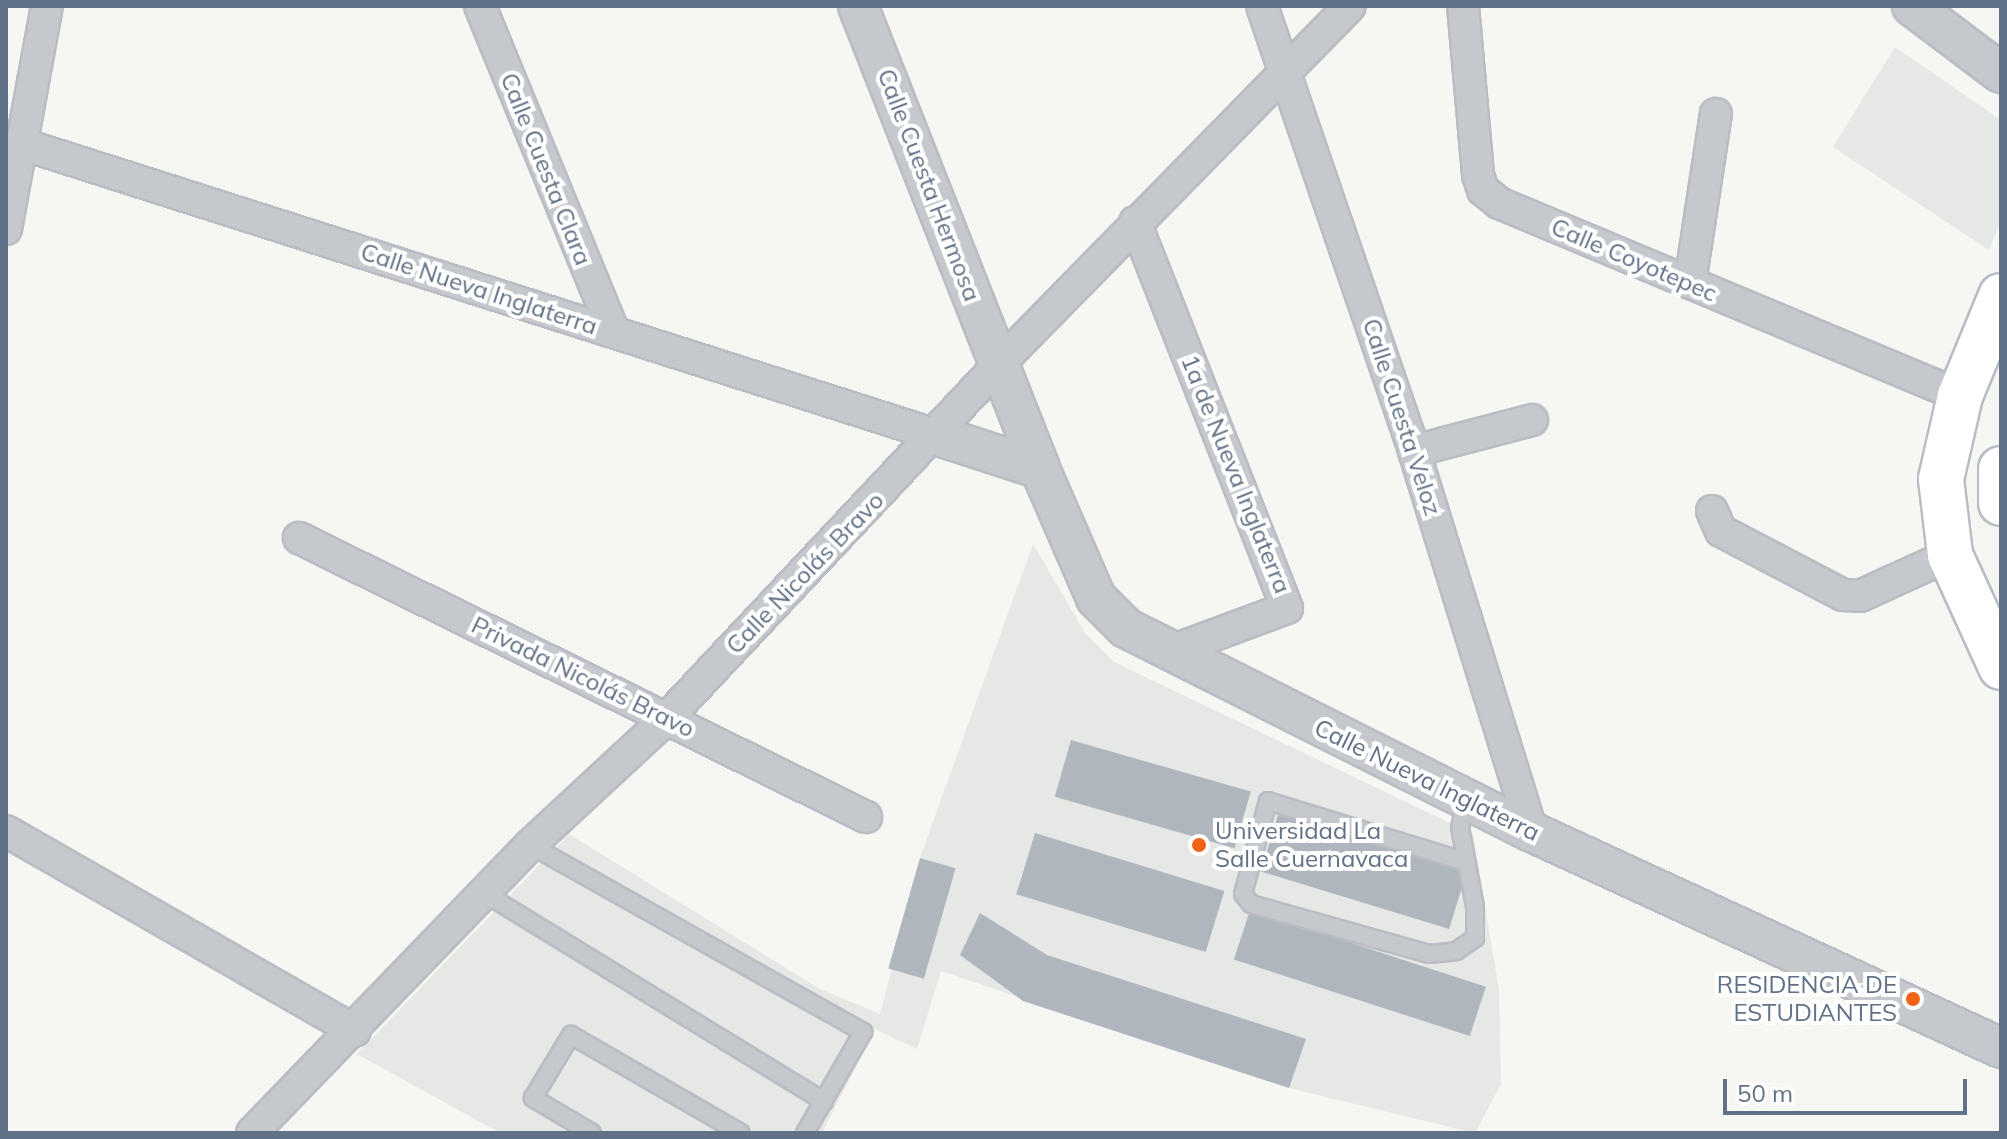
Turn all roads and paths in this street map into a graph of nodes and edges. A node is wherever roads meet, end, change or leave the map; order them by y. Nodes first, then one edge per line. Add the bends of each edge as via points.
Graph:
1 (47, 6) edge
2 (480, 6) edge
3 (858, 6) edge
4 (1262, 6) edge
5 (1350, 6) edge
6 (1463, 6) edge
7 (1912, 6) edge
8 (1286, 66) junction
9 (2001, 73) edge
10 (1716, 114) dead end
11 (22, 144) junction
12 (1135, 222) junction
13 (6, 229) edge
14 (1690, 283) junction
15 (2001, 296) edge
16 (613, 331) junction
17 (999, 364) junction
18 (1960, 396) junction
19 (1532, 420) dead end
20 (936, 435) junction
21 (1414, 451) junction
22 (1040, 469) junction
23 (2001, 469) edge
24 (2001, 503) edge
25 (1712, 511) dead end
26 (299, 538) dead end
27 (1950, 555) junction
28 (1169, 652) junction
29 (2001, 667) edge
30 (667, 718) junction
31 (1467, 800) junction
32 (866, 817) dead end
33 (6, 831) edge
34 (1532, 832) junction
35 (530, 845) junction
36 (1466, 862) junction
37 (484, 893) junction
38 (355, 1031) junction
39 (2001, 1048) edge
40 (824, 1101) junction
41 (252, 1133) edge
42 (592, 1133) edge
43 (741, 1133) edge
44 (805, 1133) edge

1 - 11 street
2 - 16 street, Calle Cuesta Clara
3 - 17 street, Calle Cuesta Hermosa
4 - 8 street, Calle Cuesta Veloz
5 - 8 street, Calle Nicolás Bravo
6 - 14 street, Calle Coyotepec via 1483,190 1499,203
7 - 9 street
8 - 12 street, Calle Nicolás Bravo
8 - 21 street, Calle Cuesta Veloz
10 - 14 street
11 - 13 street
11 - 16 street, Calle Nueva Inglaterra
12 - 17 street, Calle Nicolás Bravo
12 - 28 street, 1a de Nueva Inglaterra via 1287,608
14 - 18 street, Calle Coyotepec
15 - 18 main road
16 - 20 street, Calle Nueva Inglaterra
17 - 20 street, Calle Nicolás Bravo
17 - 22 street, Calle Nueva Inglaterra
18 - 27 main road via 1941,479
19 - 21 street
20 - 22 street
20 - 30 street, Calle Nicolás Bravo
21 - 34 street, Calle Cuesta Veloz
22 - 28 street, Calle Nueva Inglaterra via 1096,598 1126,628
23 - 24 main road
25 - 27 street via 1721,531 1843,595 1860,596
26 - 30 street, Privada Nicolás Bravo
27 - 29 main road
28 - 31 street, Calle Nueva Inglaterra
30 - 32 street, Privada Nicolás Bravo
30 - 35 street, Calle Nicolás Bravo
31 - 34 street, Calle Nueva Inglaterra
31 - 36 lane via 1460,827
33 - 38 street
34 - 39 street, Calle Nueva Inglaterra
35 - 37 street, Calle Nicolás Bravo
35 - 40 lane via 863,1032
36 - 36 lane via 1475,938 1456,951 1429,954 1251,904 1243,894 1268,801
37 - 38 street, Calle Nicolás Bravo
37 - 40 lane
38 - 41 street, Calle Nicolás Bravo
40 - 44 lane
42 - 43 lane via 533,1098 571,1035

